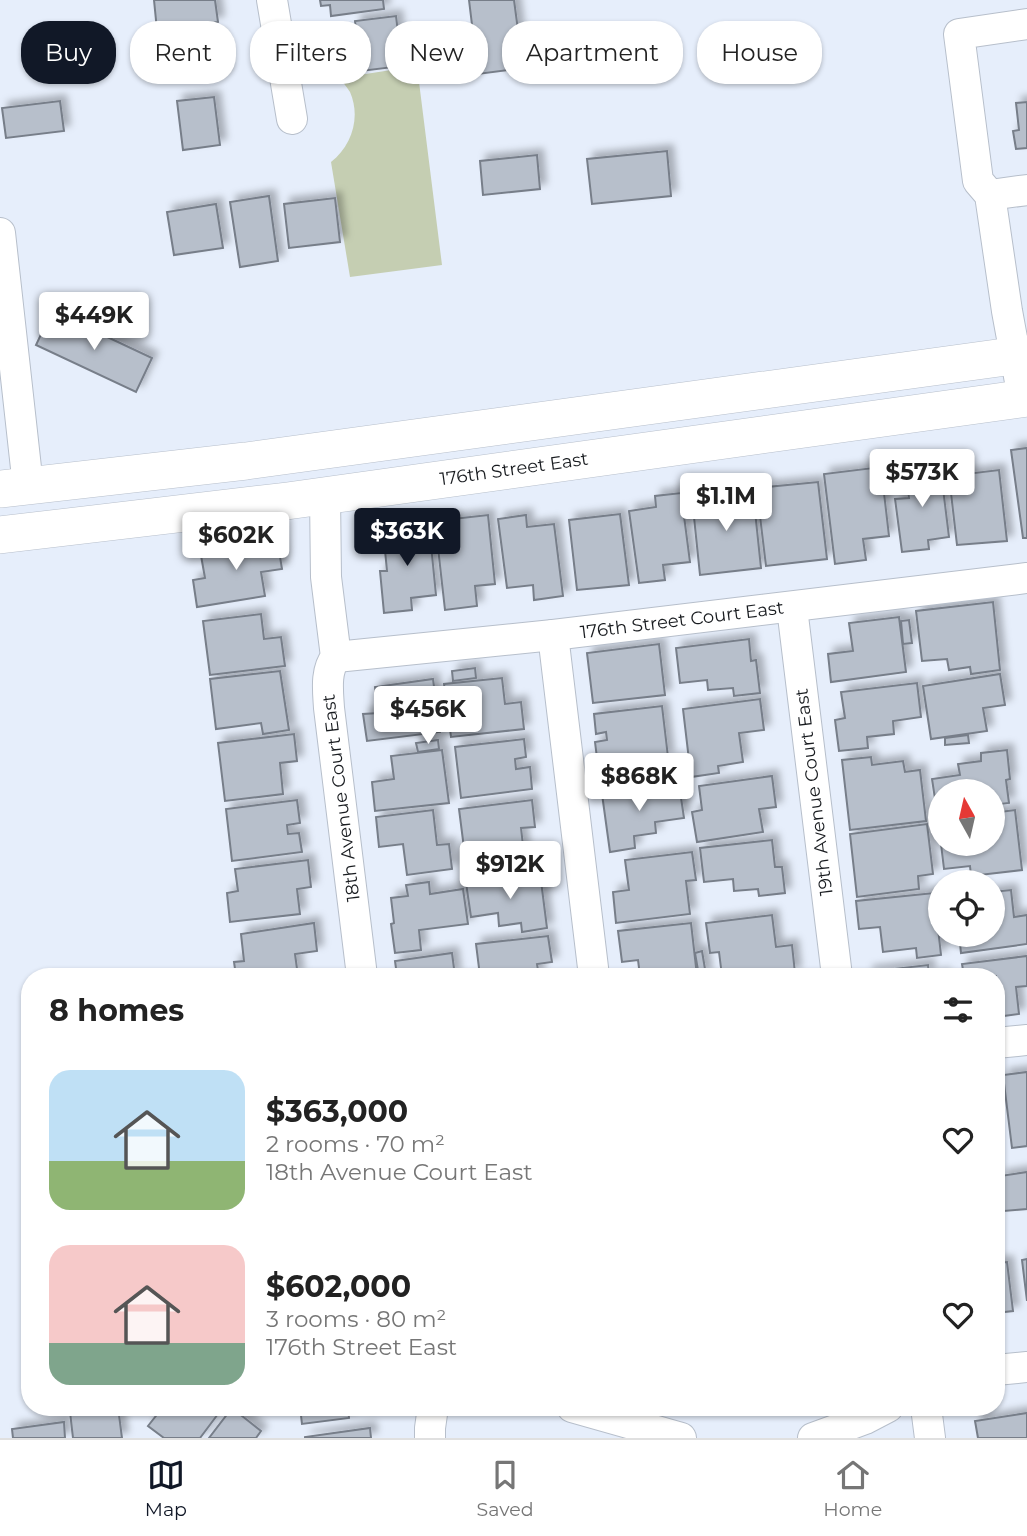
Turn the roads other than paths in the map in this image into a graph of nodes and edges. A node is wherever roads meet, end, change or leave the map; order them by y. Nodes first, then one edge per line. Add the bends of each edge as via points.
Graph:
1 (272, 0) edge
2 (1027, 24) edge
3 (292, 119) dead end
4 (1027, 190) edge
5 (990, 195) junction
6 (0, 233) edge
7 (1021, 354) edge
8 (1025, 398) edge
9 (527, 422) junction
10 (246, 461) junction
11 (14, 487) edge
12 (325, 496) junction
13 (18, 532) edge
14 (1027, 578) edge
15 (792, 608) junction
16 (553, 635) junction
17 (336, 657) junction
18 (361, 968) edge
19 (593, 968) edge
20 (836, 968) edge
21 (1027, 1040) edge
22 (1005, 1042) edge
23 (1027, 1367) edge
24 (1005, 1369) edge
25 (432, 1416) edge
26 (604, 1416) edge
27 (871, 1416) edge
28 (927, 1416) edge
29 (430, 1438) edge
30 (681, 1438) edge
31 (813, 1438) edge
32 (930, 1438) edge

1 - 3 street
2 - 5 street via 959,34 978,181
4 - 5 street
5 - 7 street via 1007,310
6 - 11 street
7 - 8 street
7 - 9 main road
8 - 12 main road, 176th Street East
9 - 10 main road
9 - 12 main road via 474,449 346,468
10 - 11 main road
10 - 13 main road via 219,482 79,502
12 - 13 main road, 176th Street East
12 - 17 street, 18th Avenue Court East via 326,577
14 - 15 street, 176th Street Court East
15 - 16 street, 176th Street Court East
15 - 20 street, 19th Avenue Court East
16 - 17 street, 176th Street Court East
16 - 19 street
17 - 18 street, 18th Avenue Court East via 328,685 329,708
21 - 22 street
23 - 24 street
25 - 29 street
26 - 30 street
27 - 31 street
28 - 32 street

